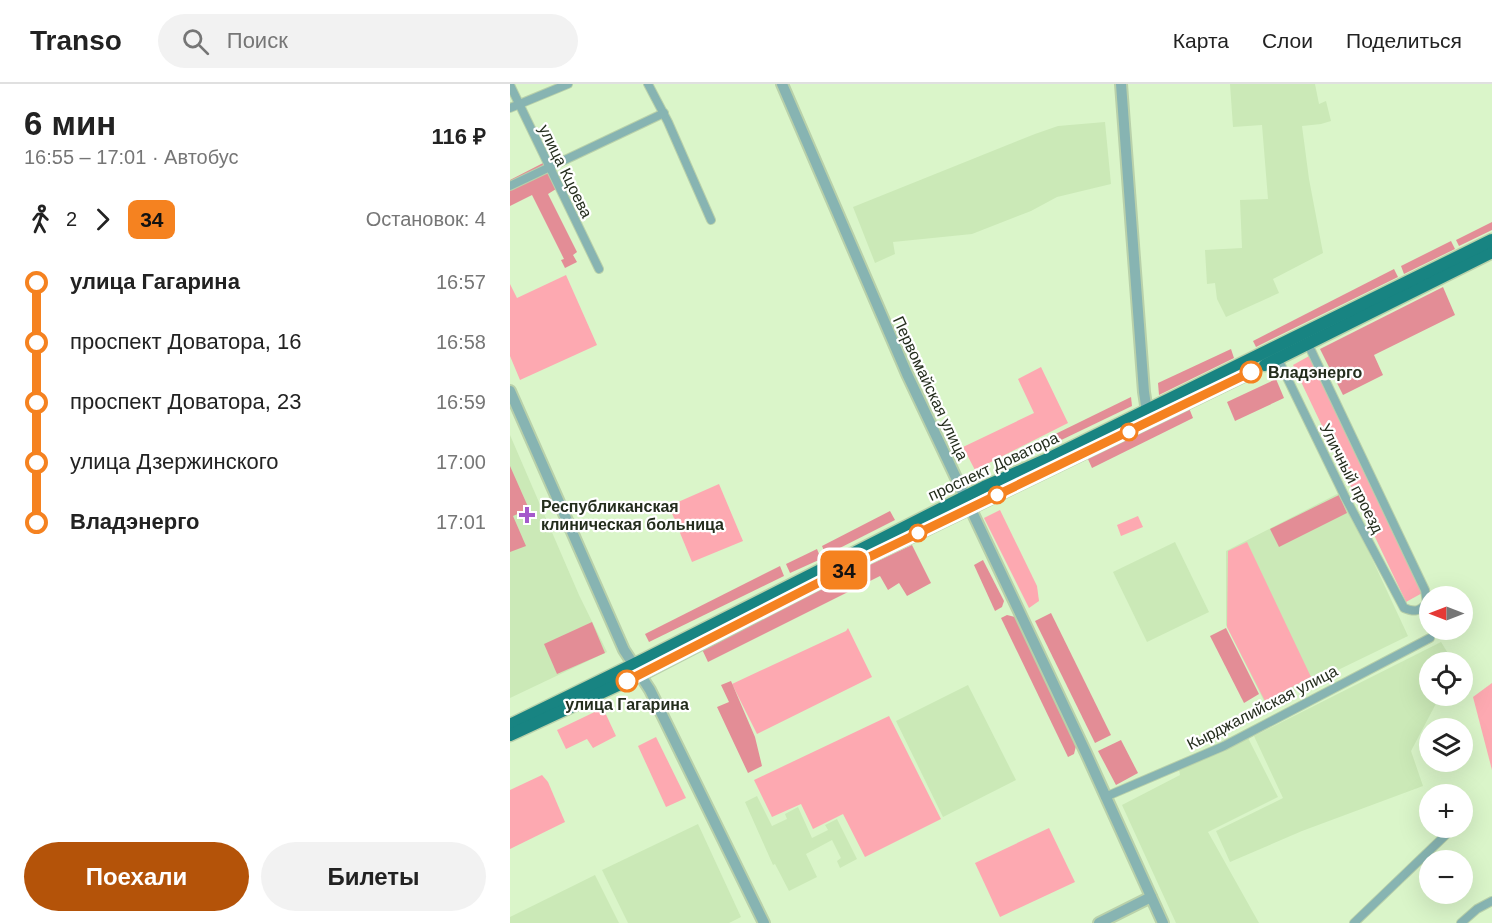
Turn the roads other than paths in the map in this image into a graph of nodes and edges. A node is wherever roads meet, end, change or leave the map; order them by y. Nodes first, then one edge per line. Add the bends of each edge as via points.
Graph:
1 (568, 84) edge
2 (648, 84) edge
3 (783, 84) edge
4 (1121, 84) edge
5 (510, 85) edge
6 (519, 105) junction
7 (510, 108) edge
8 (664, 114) junction
9 (550, 168) junction
10 (510, 186) edge
11 (711, 220) dead end
12 (1492, 240) edge
13 (1492, 252) edge
14 (599, 269) dead end
15 (1308, 344) junction
16 (1278, 359) junction
17 (1265, 365) dead end
18 (1251, 372) dead end
19 (510, 391) edge
20 (1148, 416) junction
21 (967, 502) junction
22 (1426, 640) edge
23 (637, 670) junction
24 (510, 725) edge
25 (510, 735) edge
26 (1106, 797) junction
27 (1443, 838) edge
28 (1151, 897) junction
29 (1492, 901) edge
30 (764, 923) edge
31 (1099, 923) edge
32 (1163, 923) edge
33 (1354, 923) edge
34 (1461, 923) edge

1 - 6 street
2 - 8 street
3 - 21 street, Первомайская улица via 902,364
4 - 20 street
5 - 6 street, улица Кцоева
6 - 7 street
6 - 9 street, улица Кцоева
8 - 9 street
8 - 11 street
9 - 10 street
9 - 14 street, улица Кцоева
12 - 20 main road, проспект Доватора
13 - 15 main road
15 - 16 main road
15 - 16 street, Уличный проезд via 1425,590 1427,603 1423,608 1414,612 1404,608
16 - 17 main road
18 - 20 main road, проспект Доватора
19 - 23 street via 624,650
20 - 21 main road, проспект Доватора via 1050,458
21 - 23 main road, проспект Доватора via 863,560
21 - 26 street, Первомайская улица
22 - 26 street, Кырджалийская улица via 1224,746
23 - 24 main road, проспект Доватора
23 - 25 main road, проспект Доватора
23 - 30 street
26 - 28 street, Первомайская улица
27 - 33 street
28 - 31 street
28 - 32 street, Первомайская улица
29 - 34 street

